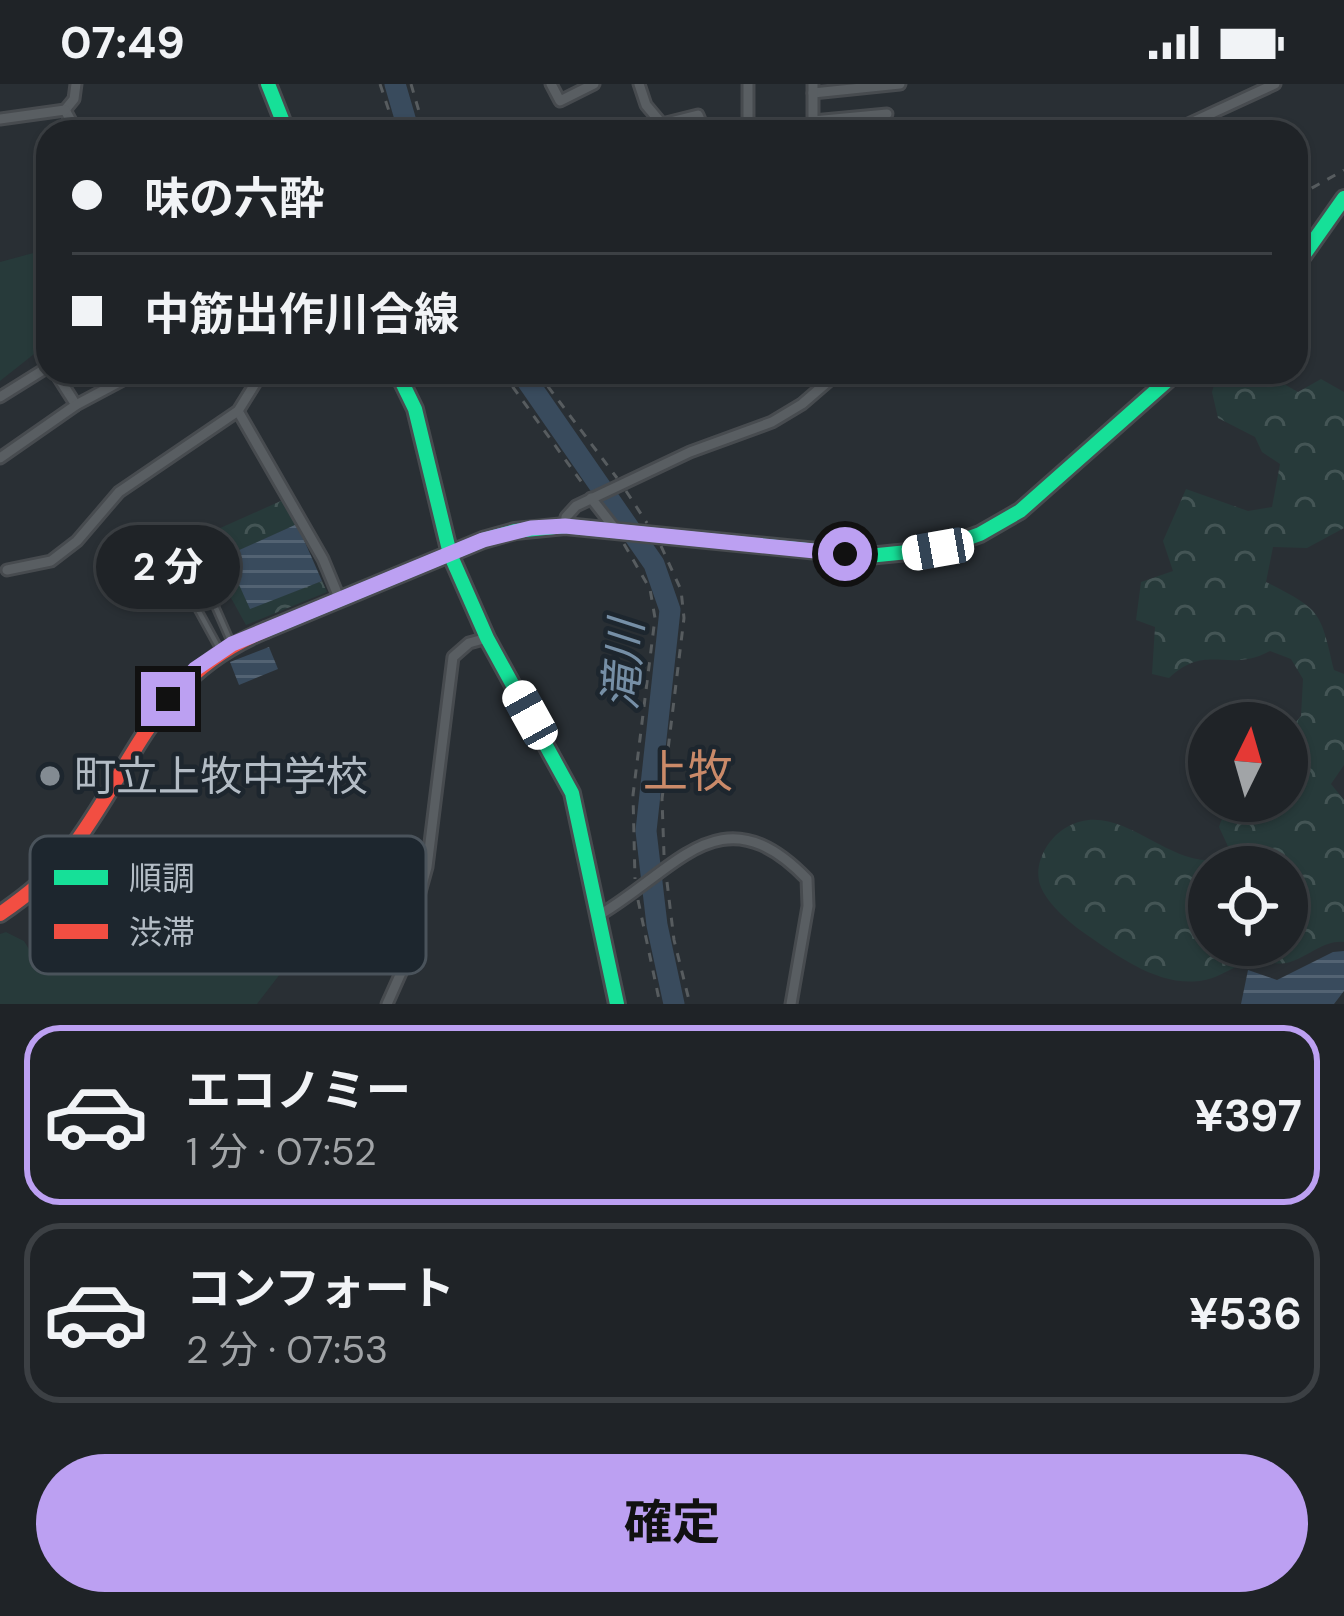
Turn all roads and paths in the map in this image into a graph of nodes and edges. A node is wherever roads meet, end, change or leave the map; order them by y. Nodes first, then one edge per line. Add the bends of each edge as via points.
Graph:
1 (76, 84) edge
2 (268, 84) edge
3 (380, 84) edge
4 (411, 84) edge
5 (551, 84) edge
6 (594, 84) edge
7 (639, 84) edge
8 (748, 84) edge
9 (900, 84) edge
10 (1275, 84) edge
11 (813, 88) edge
12 (65, 110) junction
13 (887, 114) dead end
14 (0, 119) edge
15 (70, 120) edge
16 (282, 120) edge
17 (391, 120) edge
18 (421, 120) edge
19 (659, 120) edge
20 (748, 120) edge
21 (813, 120) edge
22 (850, 120) edge
23 (1197, 120) edge
24 (1344, 170) edge
25 (1308, 190) edge
26 (1344, 198) edge
27 (1308, 252) edge
28 (36, 377) edge
29 (61, 384) edge
30 (115, 384) edge
31 (255, 384) edge
32 (403, 384) edge
33 (510, 384) edge
34 (546, 384) edge
35 (826, 384) edge
36 (1164, 384) edge
37 (0, 397) edge
38 (76, 405) junction
39 (238, 411) junction
40 (0, 458) edge
41 (621, 483) junction
42 (591, 498) junction
43 (565, 526) junction
44 (616, 530) junction
45 (655, 534) junction
46 (450, 554) junction
47 (7, 570) dead end
48 (340, 600) junction
49 (487, 638) junction
50 (226, 647) junction
51 (80, 836) edge
52 (665, 870) junction
53 (426, 871) edge
54 (30, 890) edge
55 (637, 892) junction
56 (0, 914) edge
57 (601, 914) junction
58 (401, 974) edge
59 (387, 1004) edge
60 (616, 1004) edge
61 (660, 1004) edge
62 (690, 1004) edge
63 (791, 1004) edge

1 - 12 street
2 - 16 main road
3 - 17 path
4 - 18 path
5 - 6 street via 560,100
7 - 19 street
8 - 20 street
9 - 11 street
10 - 23 street
11 - 21 street
12 - 14 street
12 - 15 street
13 - 22 street
24 - 25 path
26 - 27 main road
28 - 37 street
29 - 38 street
30 - 38 street
31 - 39 street
32 - 46 main road
33 - 42 path
34 - 41 path
35 - 41 street via 772,422
36 - 45 main road via 1037,498 959,542 868,556
38 - 40 street
39 - 47 street via 118,492 51,561
39 - 48 street
41 - 42 street
41 - 45 path
42 - 43 street via 570,511
42 - 44 street
43 - 44 main road
43 - 46 main road via 515,531
44 - 45 main road
44 - 55 path via 654,603 633,795
45 - 52 path via 681,590 684,618 662,799
46 - 48 main road
46 - 49 main road
48 - 50 main road
49 - 53 street via 452,657
49 - 57 main road via 572,793
50 - 50 lane via 171,574 174,556 197,565
50 - 51 main road via 168,699
52 - 55 street
52 - 62 path
52 - 63 street via 695,845 724,837 782,853 807,879
54 - 56 main road
55 - 57 street
55 - 61 path
57 - 60 main road
58 - 59 street

